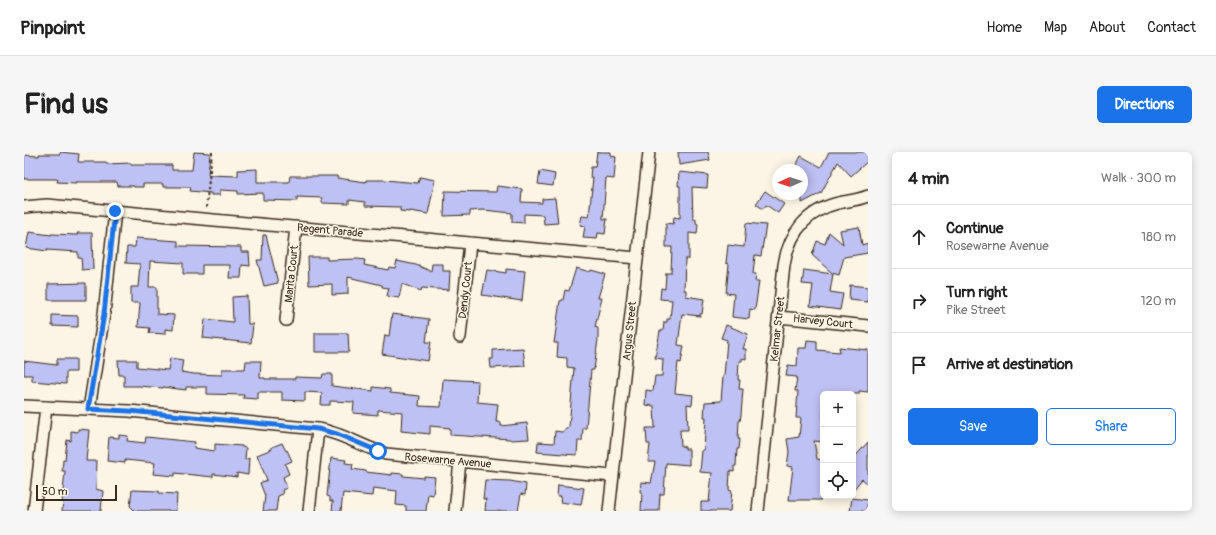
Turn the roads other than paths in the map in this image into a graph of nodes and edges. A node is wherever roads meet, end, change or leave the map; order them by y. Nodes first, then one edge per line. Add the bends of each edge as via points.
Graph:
1 (649, 152) edge
2 (868, 196) edge
3 (24, 207) edge
4 (115, 211) junction
5 (296, 227) junction
6 (470, 243) junction
7 (637, 258) junction
8 (779, 317) junction
9 (286, 320) dead end
10 (868, 326) edge
11 (460, 337) dead end
12 (24, 406) edge
13 (46, 407) junction
14 (88, 409) junction
15 (318, 429) junction
16 (460, 461) junction
17 (612, 476) junction
18 (34, 511) edge
19 (309, 511) edge
20 (455, 511) edge
21 (609, 511) edge
22 (758, 511) edge

1 - 7 street, Argus Street
2 - 8 street, Kelmar Street via 823,209 798,228 786,255
3 - 4 street, Regent Parade via 47,205
4 - 5 street, Regent Parade
4 - 14 street via 104,314
5 - 6 street, Regent Parade
5 - 9 street, Marita Court
6 - 7 street, Regent Parade
6 - 11 street, Dendy Court
7 - 17 street, Argus Street
8 - 10 street, Harvey Court
8 - 22 street, Kelmar Street
12 - 13 street, Rosewarne Avenue
13 - 14 street, Rosewarne Avenue
13 - 18 street
14 - 15 street, Rosewarne Avenue
15 - 16 street, Rosewarne Avenue via 386,454
15 - 19 street
16 - 17 street, Rosewarne Avenue
16 - 20 street
17 - 21 street, Argus Street

